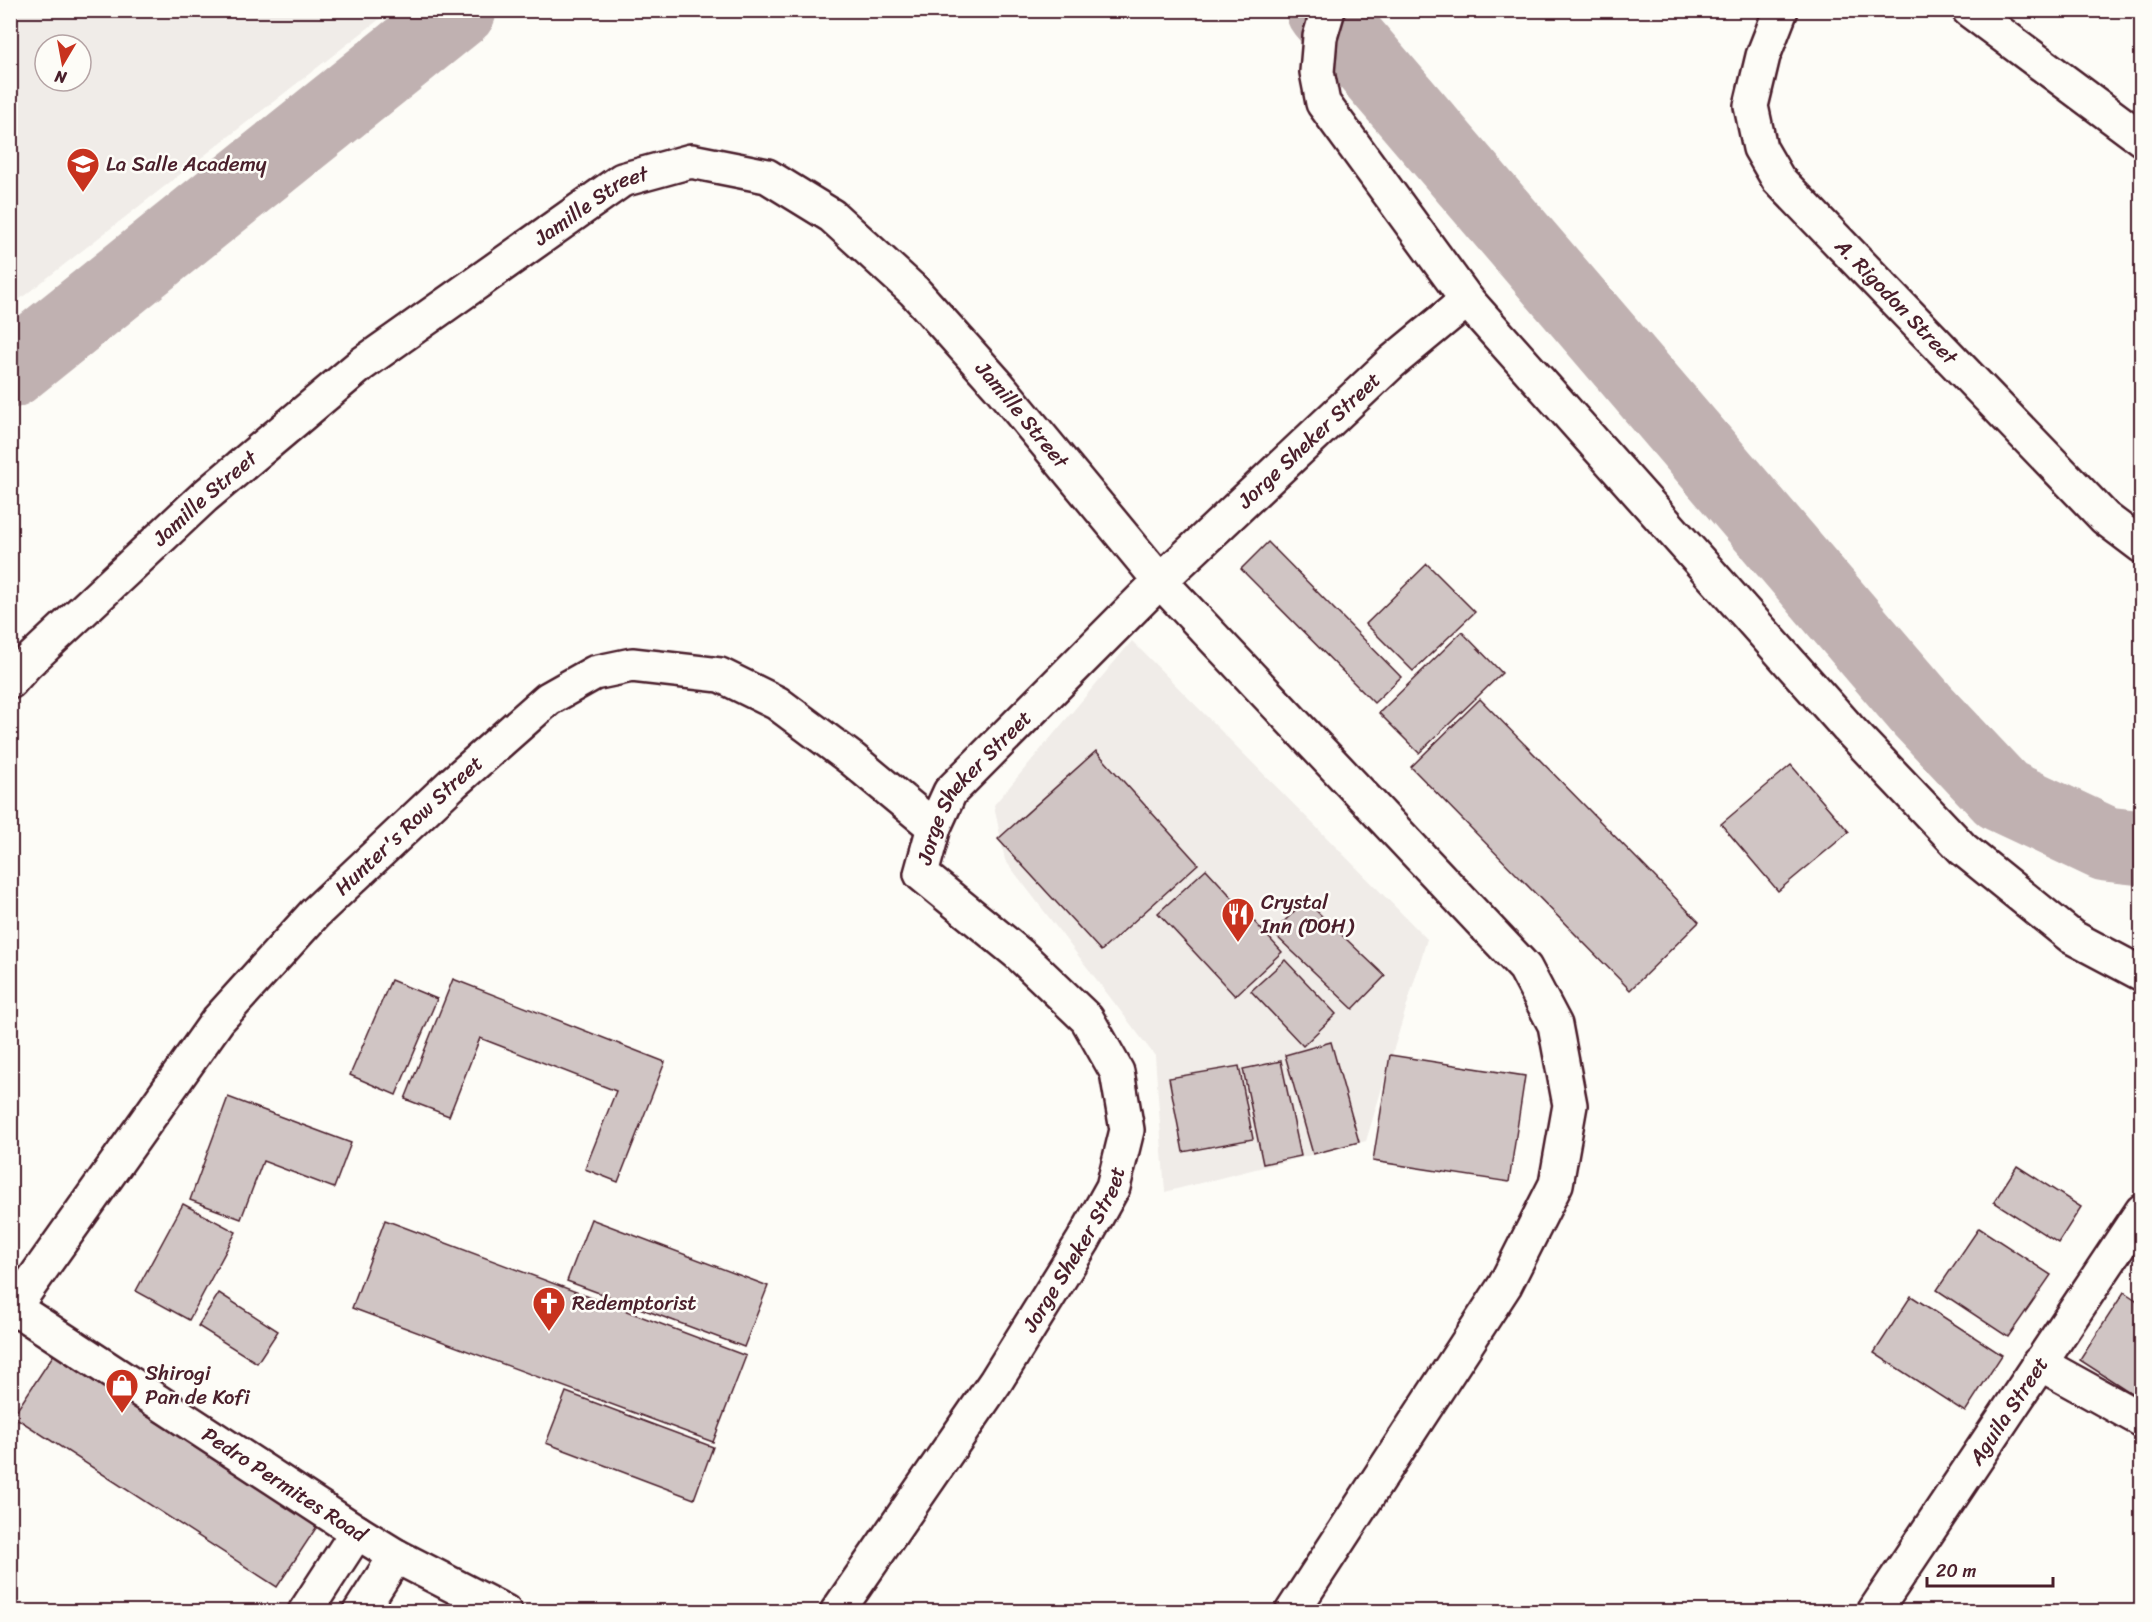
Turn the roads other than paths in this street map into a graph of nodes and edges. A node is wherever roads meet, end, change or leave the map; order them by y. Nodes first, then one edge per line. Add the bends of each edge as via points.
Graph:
1 (1781, 10) edge
2 (1969, 10) edge
3 (1324, 24) edge
4 (2142, 139) edge
5 (1467, 300) junction
6 (2142, 546) edge
7 (1160, 581) junction
8 (10, 682) edge
9 (934, 827) junction
10 (2142, 974) edge
11 (2142, 1211) edge
12 (12, 1309) edge
13 (2039, 1363) junction
14 (2142, 1420) edge
15 (357, 1532) junction
16 (396, 1556) junction
17 (305, 1611) edge
18 (360, 1611) edge
19 (506, 1611) edge
20 (837, 1611) edge
21 (1292, 1611) edge
22 (1875, 1611) edge

1 - 6 street, A. Rigodon Street via 1763,56 1751,106 1760,148 1778,179 2105,518
2 - 4 street
3 - 5 street via 1317,72 1323,103
5 - 7 street, Jorge Sheker Street via 1392,362
5 - 10 street via 1848,728 1963,849 2072,937
7 - 8 street, Jamille Street via 998,385 914,291 832,216 767,176 691,160 622,180 362,364 204,497
7 - 9 street, Jorge Sheker Street via 950,792
7 - 21 street, Jamille Street via 1525,968 1556,1025 1570,1105 1556,1184 1505,1285
9 - 12 street, Hunter's Row Street via 777,703 720,675 632,665 594,673 548,699 453,783 300,929 218,1020
9 - 20 street, Jorge Sheker Street via 921,873 1019,954 1087,1019 1117,1072 1128,1130 1113,1186 1083,1241 996,1381
11 - 13 street, Aguila Street
12 - 15 street, Pedro Permites Road
13 - 14 street
13 - 22 street, Aguila Street
15 - 16 street, Pedro Permites Road
15 - 17 street
16 - 18 street
16 - 19 street, Pedro Permites Road

